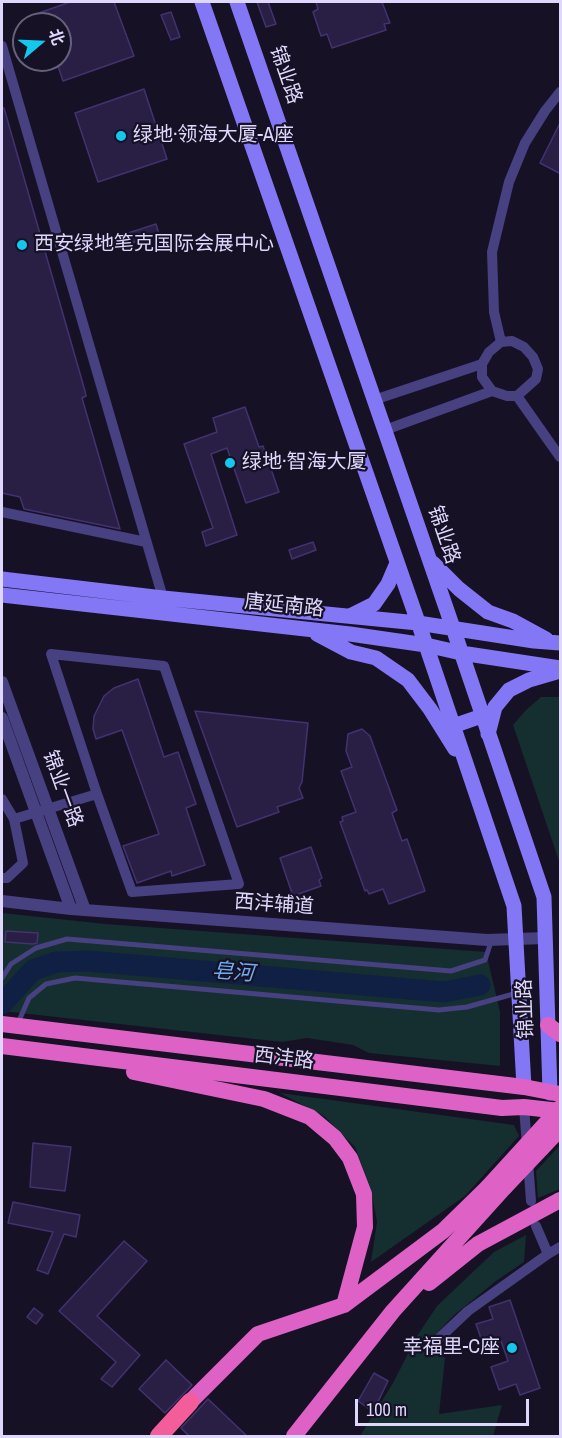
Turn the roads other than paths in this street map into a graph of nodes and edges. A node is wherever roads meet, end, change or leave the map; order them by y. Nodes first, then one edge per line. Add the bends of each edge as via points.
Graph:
1 (202, 2) edge
2 (237, 2) edge
3 (2, 46) edge
4 (561, 92) edge
5 (501, 342) junction
6 (482, 364) junction
7 (492, 391) junction
8 (517, 396) junction
9 (374, 400) junction
10 (385, 430) junction
11 (561, 457) edge
12 (2, 512) edge
13 (146, 542) junction
14 (430, 561) junction
15 (397, 563) junction
16 (2, 579) edge
17 (2, 596) edge
18 (163, 598) junction
19 (350, 616) junction
20 (418, 623) junction
21 (453, 628) junction
22 (309, 630) junction
23 (557, 643) edge
24 (426, 645) junction
25 (461, 653) junction
26 (561, 669) edge
27 (2, 682) edge
28 (482, 716) junction
29 (2, 718) edge
30 (453, 726) junction
31 (489, 734) junction
32 (469, 772) junction
33 (97, 794) junction
34 (2, 799) edge
35 (42, 811) junction
36 (14, 819) junction
37 (2, 878) edge
38 (2, 901) edge
39 (71, 909) junction
40 (85, 910) junction
41 (545, 938) junction
42 (492, 939) junction
43 (515, 939) junction
44 (2, 978) edge
45 (519, 992) junction
46 (9, 1025) edge
47 (554, 1029) edge
48 (2, 1046) edge
49 (24, 1049) junction
50 (524, 1088) junction
51 (555, 1094) edge
52 (524, 1107) junction
53 (561, 1110) edge
54 (561, 1129) edge
55 (561, 1200) edge
56 (531, 1201) dead end
57 (536, 1226) dead end
58 (561, 1247) edge
59 (548, 1254) junction
60 (344, 1305) junction
61 (393, 1311) junction
62 (433, 1344) dead end
63 (190, 1402) joint
64 (159, 1437) edge
65 (294, 1437) edge

1 - 15 main road, 锦业路
2 - 9 main road, 锦业路
3 - 13 street
4 - 5 street via 525,144 509,182 492,252 494,312
5 - 6 street
5 - 8 street via 512,341 524,347 538,369 536,379
6 - 7 street via 482,377
6 - 9 street
7 - 8 street
7 - 10 street
8 - 11 street
9 - 10 main road, 锦业路
10 - 14 main road, 锦业路
12 - 13 street
13 - 18 street
14 - 21 main road, 锦业路
14 - 23 main road via 488,612
15 - 19 main road via 374,603
15 - 20 main road, 锦业路
16 - 18 main road, 唐延南路
17 - 22 main road, 唐延南路
18 - 19 main road, 唐延南路
19 - 20 main road, 唐延南路
20 - 21 main road, 唐延南路
20 - 24 main road, 锦业路
21 - 23 main road, 唐延南路
21 - 25 main road, 锦业路
22 - 24 main road, 唐延南路
22 - 32 main road via 351,652 376,658 408,680
24 - 25 main road, 唐延南路
24 - 30 main road, 锦业路
25 - 26 main road, 唐延南路
25 - 28 main road, 锦业路
26 - 31 main road via 509,690 495,707
27 - 35 street, 锦业一路
28 - 30 main road
28 - 31 main road, 锦业路
29 - 35 street, 锦业一路
30 - 32 main road, 锦业路
31 - 41 main road, 锦业路 via 544,897
32 - 43 main road, 锦业路 via 514,906
33 - 33 street via 132,892 238,885 164,666 51,654
33 - 35 street
34 - 36 street
35 - 36 street
35 - 39 street, 锦业一路
35 - 40 street, 锦业一路
36 - 37 street via 23,863
38 - 39 street, 西沣辅道
39 - 40 street, 西沣辅道
40 - 42 street, 西沣辅道
41 - 43 street, 西沣辅道
41 - 47 main road, 锦业路
42 - 43 street, 西沣辅道
42 - 44 lane via 485,960 451,971 67,939 36,948 11,964
43 - 45 main road, 锦业路
45 - 46 lane via 467,1007 439,1010 75,978 46,984 29,998
45 - 50 main road, 锦业路
46 - 50 highway, 西沣路
47 - 51 main road, 锦业路
48 - 49 highway, 西沣路
49 - 52 highway, 西沣路 via 502,1108
49 - 60 highway via 264,1099 310,1117 335,1138 350,1158 364,1194 365,1227
50 - 51 highway, 西沣路
52 - 53 highway, 西沣路
52 - 56 street
53 - 60 highway, bridge via 443,1231
54 - 61 highway, bridge
55 - 61 highway via 478,1244
57 - 59 street
58 - 59 street
59 - 62 street via 468,1311
60 - 63 highway via 258,1334
61 - 65 highway
63 - 64 highway

